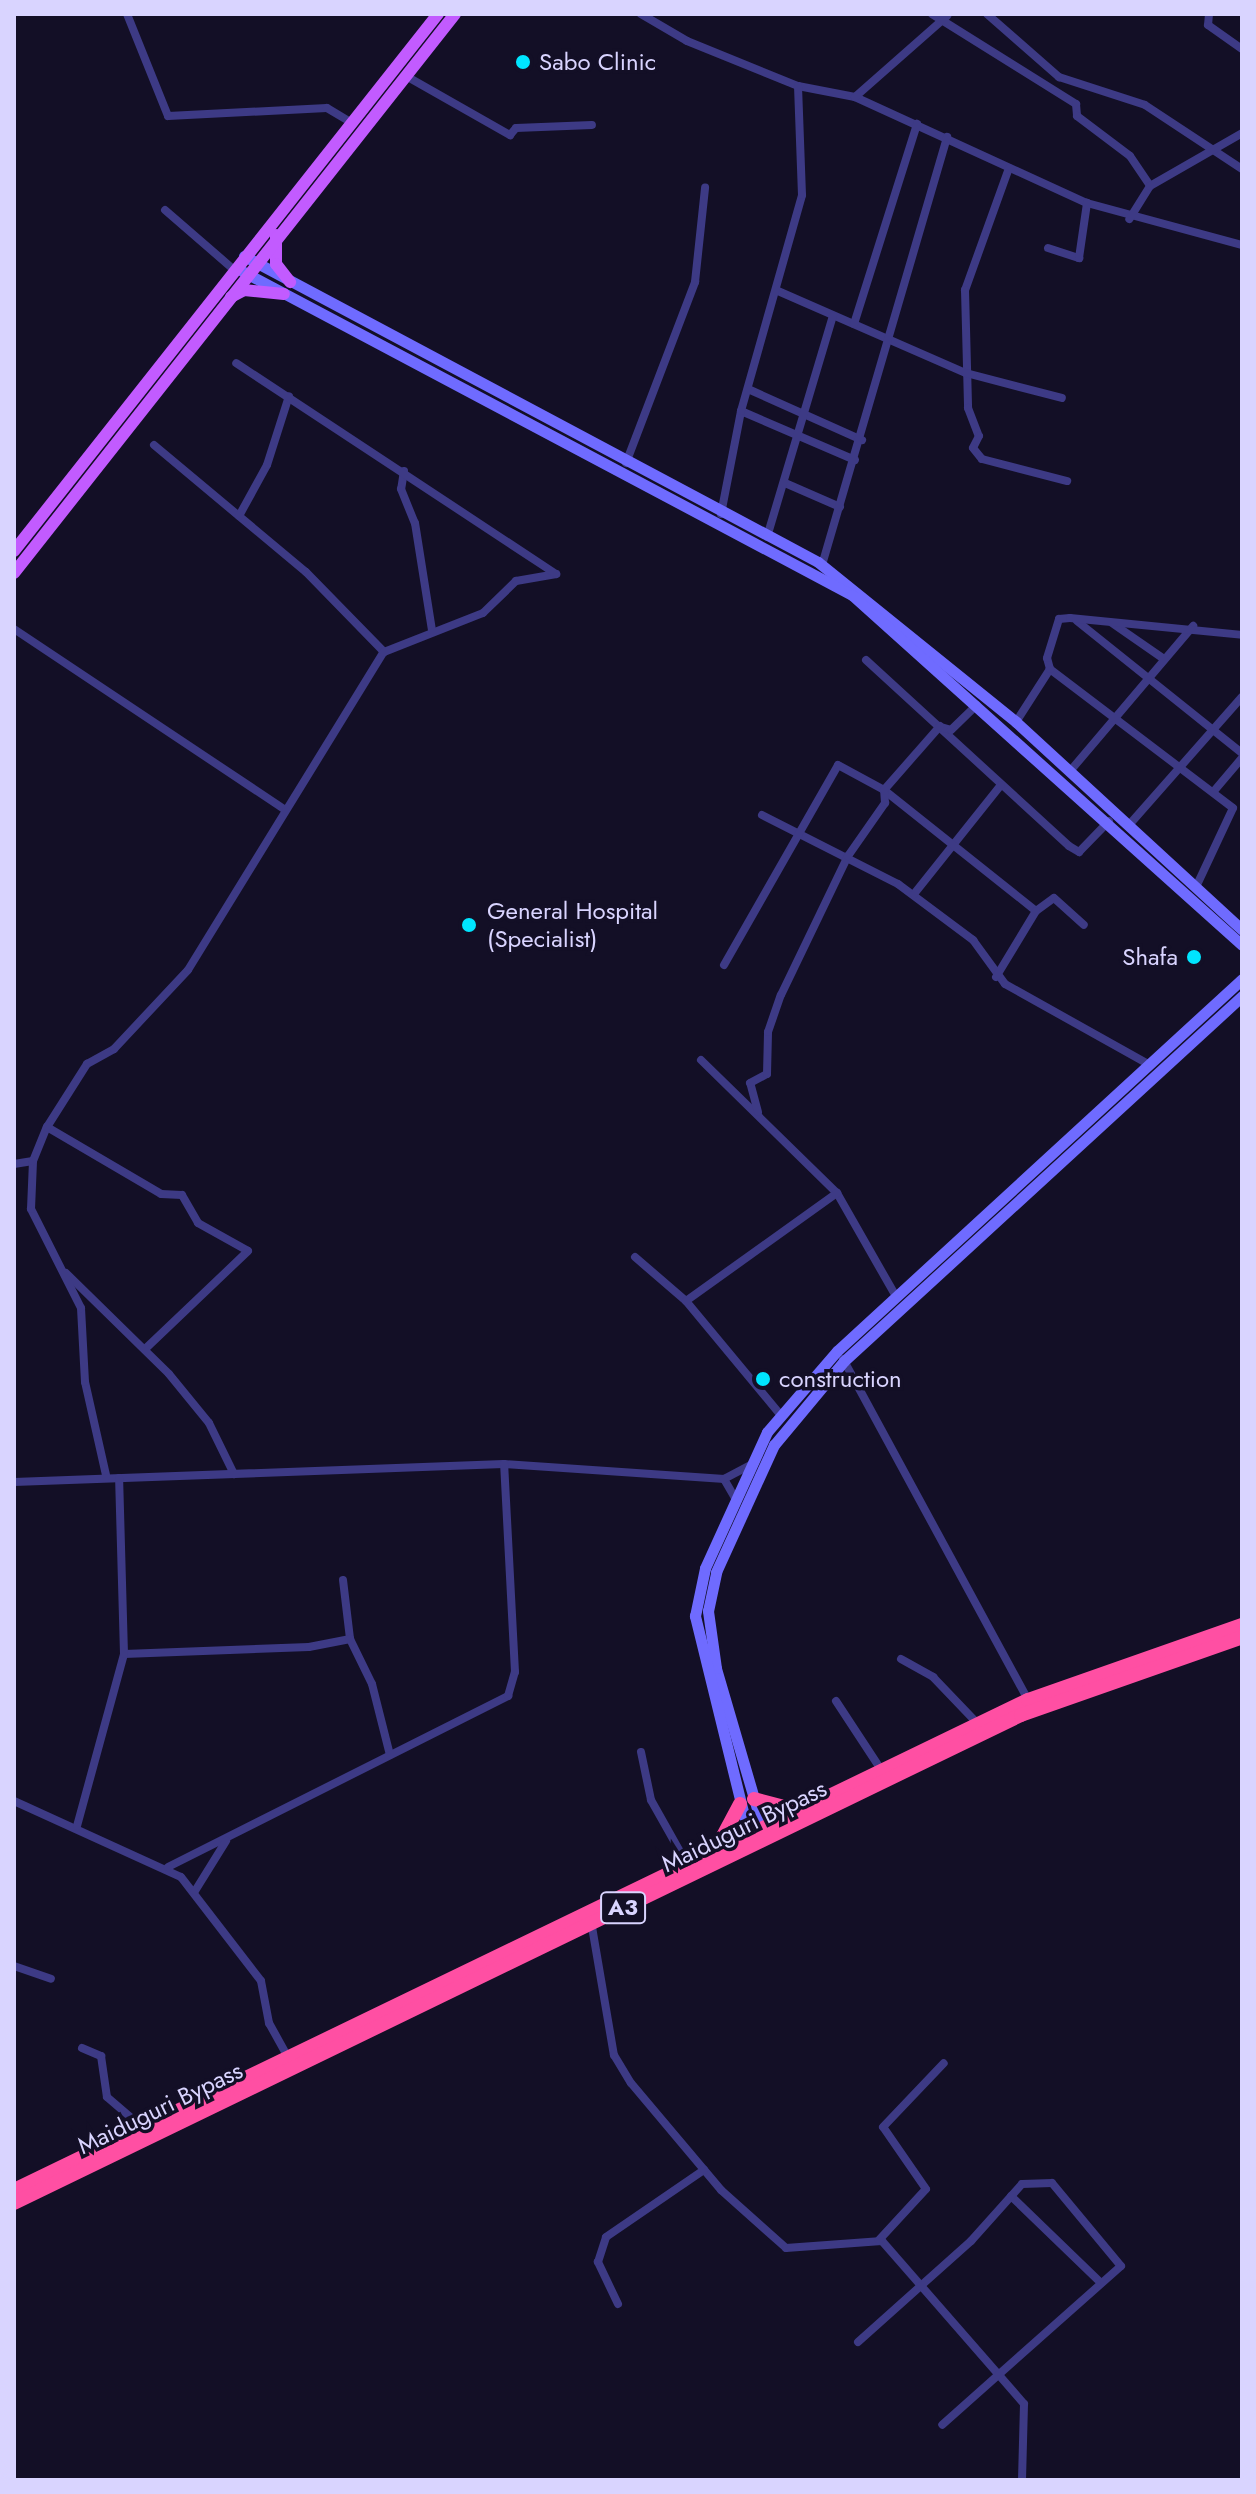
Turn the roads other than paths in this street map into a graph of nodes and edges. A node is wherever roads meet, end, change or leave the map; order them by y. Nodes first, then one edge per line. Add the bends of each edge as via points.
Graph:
1 (127, 14) edge
2 (438, 14) edge
3 (455, 14) edge
4 (641, 14) edge
5 (932, 14) edge
6 (987, 14) edge
7 (1209, 14) edge
8 (948, 15) edge
9 (1242, 49) edge
10 (406, 76) junction
11 (798, 86) junction
12 (855, 97) junction
13 (352, 123) junction
14 (917, 124) junction
15 (592, 125) dead end
16 (1242, 133) edge
17 (947, 137) junction
18 (1213, 152) junction
19 (1009, 168) junction
20 (1242, 169) edge
21 (1150, 186) junction
22 (705, 188) dead end
23 (1087, 203) junction
24 (165, 210) dead end
25 (1129, 219) junction
26 (276, 235) junction
27 (1242, 245) edge
28 (1048, 248) dead end
29 (248, 264) junction
30 (234, 268) junction
31 (287, 288) junction
32 (778, 291) junction
33 (228, 299) junction
34 (833, 316) junction
35 (854, 324) junction
36 (885, 339) junction
37 (236, 363) dead end
38 (966, 373) junction
39 (748, 389) junction
40 (289, 396) junction
41 (1062, 398) dead end
42 (741, 411) junction
43 (803, 414) junction
44 (799, 435) junction
45 (862, 440) junction
46 (154, 445) dead end
47 (855, 460) junction
48 (625, 464) junction
49 (404, 471) junction
50 (1067, 481) dead end
51 (785, 483) junction
52 (64, 498) junction
53 (840, 507) junction
54 (721, 514) junction
55 (239, 516) junction
56 (766, 539) junction
57 (14, 551) edge
58 (822, 565) junction
59 (14, 573) edge
60 (1075, 620) junction
61 (1112, 623) junction
62 (1193, 626) junction
63 (14, 629) edge
64 (432, 630) junction
65 (1242, 635) edge
66 (384, 652) junction
67 (1164, 659) junction
68 (866, 660) dead end
69 (1050, 669) junction
70 (1146, 676) junction
71 (1242, 697) edge
72 (978, 705) junction
73 (1118, 715) junction
74 (1016, 722) junction
75 (940, 726) junction
76 (1213, 729) junction
77 (1242, 756) edge
78 (1181, 767) junction
79 (1071, 770) junction
80 (1001, 785) junction
81 (884, 790) junction
82 (1214, 791) junction
83 (284, 809) junction
84 (762, 815) dead end
85 (1109, 820) junction
86 (1129, 825) junction
87 (795, 831) junction
88 (953, 841) junction
89 (848, 856) junction
90 (1196, 887) junction
91 (914, 894) junction
92 (1036, 911) junction
93 (1084, 925) dead end
94 (1242, 930) edge
95 (1242, 945) edge
96 (724, 965) dead end
97 (996, 977) junction
98 (1242, 979) edge
99 (1242, 996) edge
100 (701, 1060) dead end
101 (1150, 1065) junction
102 (758, 1112) junction
103 (47, 1127) junction
104 (33, 1161) junction
105 (14, 1164) edge
106 (837, 1193) junction
107 (635, 1257) dead end
108 (60, 1266) junction
109 (897, 1298) junction
110 (686, 1301) junction
111 (146, 1348) junction
112 (841, 1356) junction
113 (779, 1413) junction
114 (504, 1464) junction
115 (750, 1465) junction
116 (234, 1474) junction
117 (106, 1475) junction
118 (119, 1478) junction
119 (724, 1479) junction
120 (14, 1482) edge
121 (735, 1498) junction
122 (343, 1580) dead end
123 (1241, 1631) edge
124 (350, 1639) junction
125 (124, 1654) junction
126 (707, 1654) junction
127 (901, 1659) dead end
128 (836, 1701) dead end
129 (1031, 1705) junction
130 (978, 1724) junction
131 (641, 1752) dead end
132 (390, 1755) junction
133 (882, 1771) junction
134 (14, 1801) edge
135 (747, 1802) junction
136 (803, 1809) junction
137 (77, 1826) junction
138 (757, 1837) junction
139 (226, 1840) junction
140 (714, 1852) junction
141 (687, 1864) junction
142 (168, 1867) junction
143 (195, 1891) junction
144 (590, 1918) junction
145 (14, 1966) edge
146 (51, 1979) dead end
147 (82, 2048) dead end
148 (288, 2057) junction
149 (944, 2063) dead end
150 (143, 2128) junction
151 (103, 2154) junction
152 (704, 2170) junction
153 (14, 2190) edge
154 (1011, 2196) junction
155 (14, 2203) edge
156 (879, 2240) junction
157 (1101, 2283) junction
158 (922, 2285) junction
159 (618, 2304) dead end
160 (858, 2342) dead end
161 (1001, 2371) junction
162 (942, 2425) dead end
163 (1022, 2480) edge

1 - 13 street via 168,116 327,108
2 - 13 main road
3 - 10 main road
4 - 11 street
5 - 8 street
6 - 18 street via 1059,77 1145,105
7 - 9 street via 1208,25
8 - 12 street
8 - 21 street via 1076,104 1077,116 1117,143
10 - 15 street via 510,135 516,128
10 - 26 main road
11 - 12 street
11 - 32 street via 802,195
12 - 14 street
13 - 29 main road
14 - 17 street
14 - 35 street
16 - 18 street
17 - 19 street
17 - 36 street
18 - 20 street
18 - 21 street
19 - 23 street
19 - 38 street via 965,290
21 - 25 street
22 - 48 street via 695,282
23 - 25 street
23 - 28 street via 1079,258
24 - 30 street
25 - 27 street
26 - 29 main road
26 - 31 main road via 276,264
29 - 30 main road
29 - 31 street
29 - 33 main road
30 - 52 main road
31 - 33 main road via 244,290
31 - 48 street
31 - 72 street via 811,569
32 - 34 street
32 - 39 street
33 - 52 main road
34 - 35 street
34 - 43 street
35 - 36 street
36 - 38 street
36 - 45 street
37 - 40 street
38 - 41 street
38 - 50 street via 979,436 975,455
39 - 42 street
39 - 43 street
40 - 49 street
40 - 55 street via 267,465
42 - 44 street
42 - 54 street
43 - 44 street
43 - 45 street
44 - 47 street
44 - 51 street
45 - 47 street
46 - 55 street
47 - 53 street
48 - 54 street
49 - 64 street via 401,489 415,523
49 - 64 street via 556,574 516,581 483,613
51 - 53 street
51 - 56 street
52 - 57 main road
52 - 59 main road
53 - 58 street
54 - 56 street
55 - 66 street
56 - 58 street
58 - 74 street
60 - 61 street
60 - 69 street via 1059,619
60 - 70 street
61 - 62 street
61 - 67 street
62 - 65 street
62 - 67 street
63 - 83 street
64 - 66 street
66 - 83 street
67 - 70 street
68 - 75 street
69 - 73 street via 1110,716
69 - 74 street
70 - 73 street
70 - 76 street
71 - 76 street
72 - 75 street via 951,730
72 - 85 street
73 - 78 street
73 - 79 street
74 - 79 street
75 - 80 street
75 - 81 street
76 - 77 street
76 - 78 street
77 - 82 street
78 - 82 street
78 - 86 street
79 - 86 street
80 - 85 street via 1079,852
80 - 88 street
81 - 87 street via 832,767
81 - 88 street
81 - 89 street via 885,803
82 - 90 street via 1234,813 1210,846
83 - 103 street via 188,970 114,1049 87,1064
84 - 87 street
85 - 95 street
86 - 90 street
87 - 89 street
87 - 96 street
88 - 91 street
88 - 92 street
89 - 91 street
89 - 102 street via 781,995 768,1032 767,1074 750,1083
90 - 94 street
91 - 97 street via 973,940
92 - 93 street via 1054,898
92 - 97 street
97 - 101 street
98 - 101 street
99 - 112 street
100 - 102 street
101 - 109 street
102 - 106 street
103 - 104 street
103 - 111 street via 161,1194 182,1195 198,1223 248,1251
104 - 105 street
104 - 108 street via 31,1209
106 - 109 street
106 - 110 street
107 - 110 street
108 - 111 street
108 - 117 street via 81,1308 85,1382
109 - 112 street
110 - 113 street
111 - 116 street via 209,1423
112 - 113 street
112 - 126 street via 785,1426 742,1509 712,1585
112 - 129 street
113 - 115 street
114 - 116 street
114 - 119 street
114 - 132 street via 513,1689 501,1703
115 - 119 street
115 - 121 street
116 - 118 street
117 - 118 street
117 - 120 street
118 - 125 street
119 - 121 street
121 - 126 street via 698,1594
122 - 124 street
123 - 129 highway, Maiduguri Bypass / A3
124 - 125 street via 309,1647
124 - 132 street via 372,1684
125 - 137 street
126 - 135 street
127 - 130 street via 933,1677
128 - 133 street
129 - 130 highway, Maiduguri Bypass / A3
129 - 138 highway, Maiduguri Bypass / A3
130 - 133 highway, Maiduguri Bypass / A3
131 - 141 street via 651,1800
132 - 139 street
133 - 136 highway, Maiduguri Bypass / A3
134 - 137 street
135 - 136 highway
135 - 138 street
135 - 140 highway
136 - 138 highway, Maiduguri Bypass / A3
137 - 142 street
138 - 140 highway, Maiduguri Bypass / A3
138 - 144 highway, Maiduguri Bypass / A3
139 - 142 street
139 - 143 street
140 - 141 highway, Maiduguri Bypass / A3
141 - 144 highway, Maiduguri Bypass / A3
142 - 143 street
143 - 148 street via 261,1981 269,2023
144 - 148 highway, Maiduguri Bypass / A3
144 - 151 highway, Maiduguri Bypass / A3
144 - 152 street via 619,2066
145 - 146 street
147 - 150 street via 101,2056 107,2097
148 - 150 highway, Maiduguri Bypass / A3
149 - 156 street via 883,2127 926,2189
150 - 151 highway, Maiduguri Bypass / A3
151 - 153 highway, Maiduguri Bypass / A3
151 - 155 highway, Maiduguri Bypass / A3
152 - 156 street via 791,2251
152 - 159 street via 606,2237 598,2262
154 - 157 street
154 - 157 street via 1022,2184 1052,2183 1121,2266
154 - 158 street
156 - 158 street
157 - 161 street
158 - 160 street
158 - 161 street
161 - 162 street
161 - 163 street via 1028,2424

